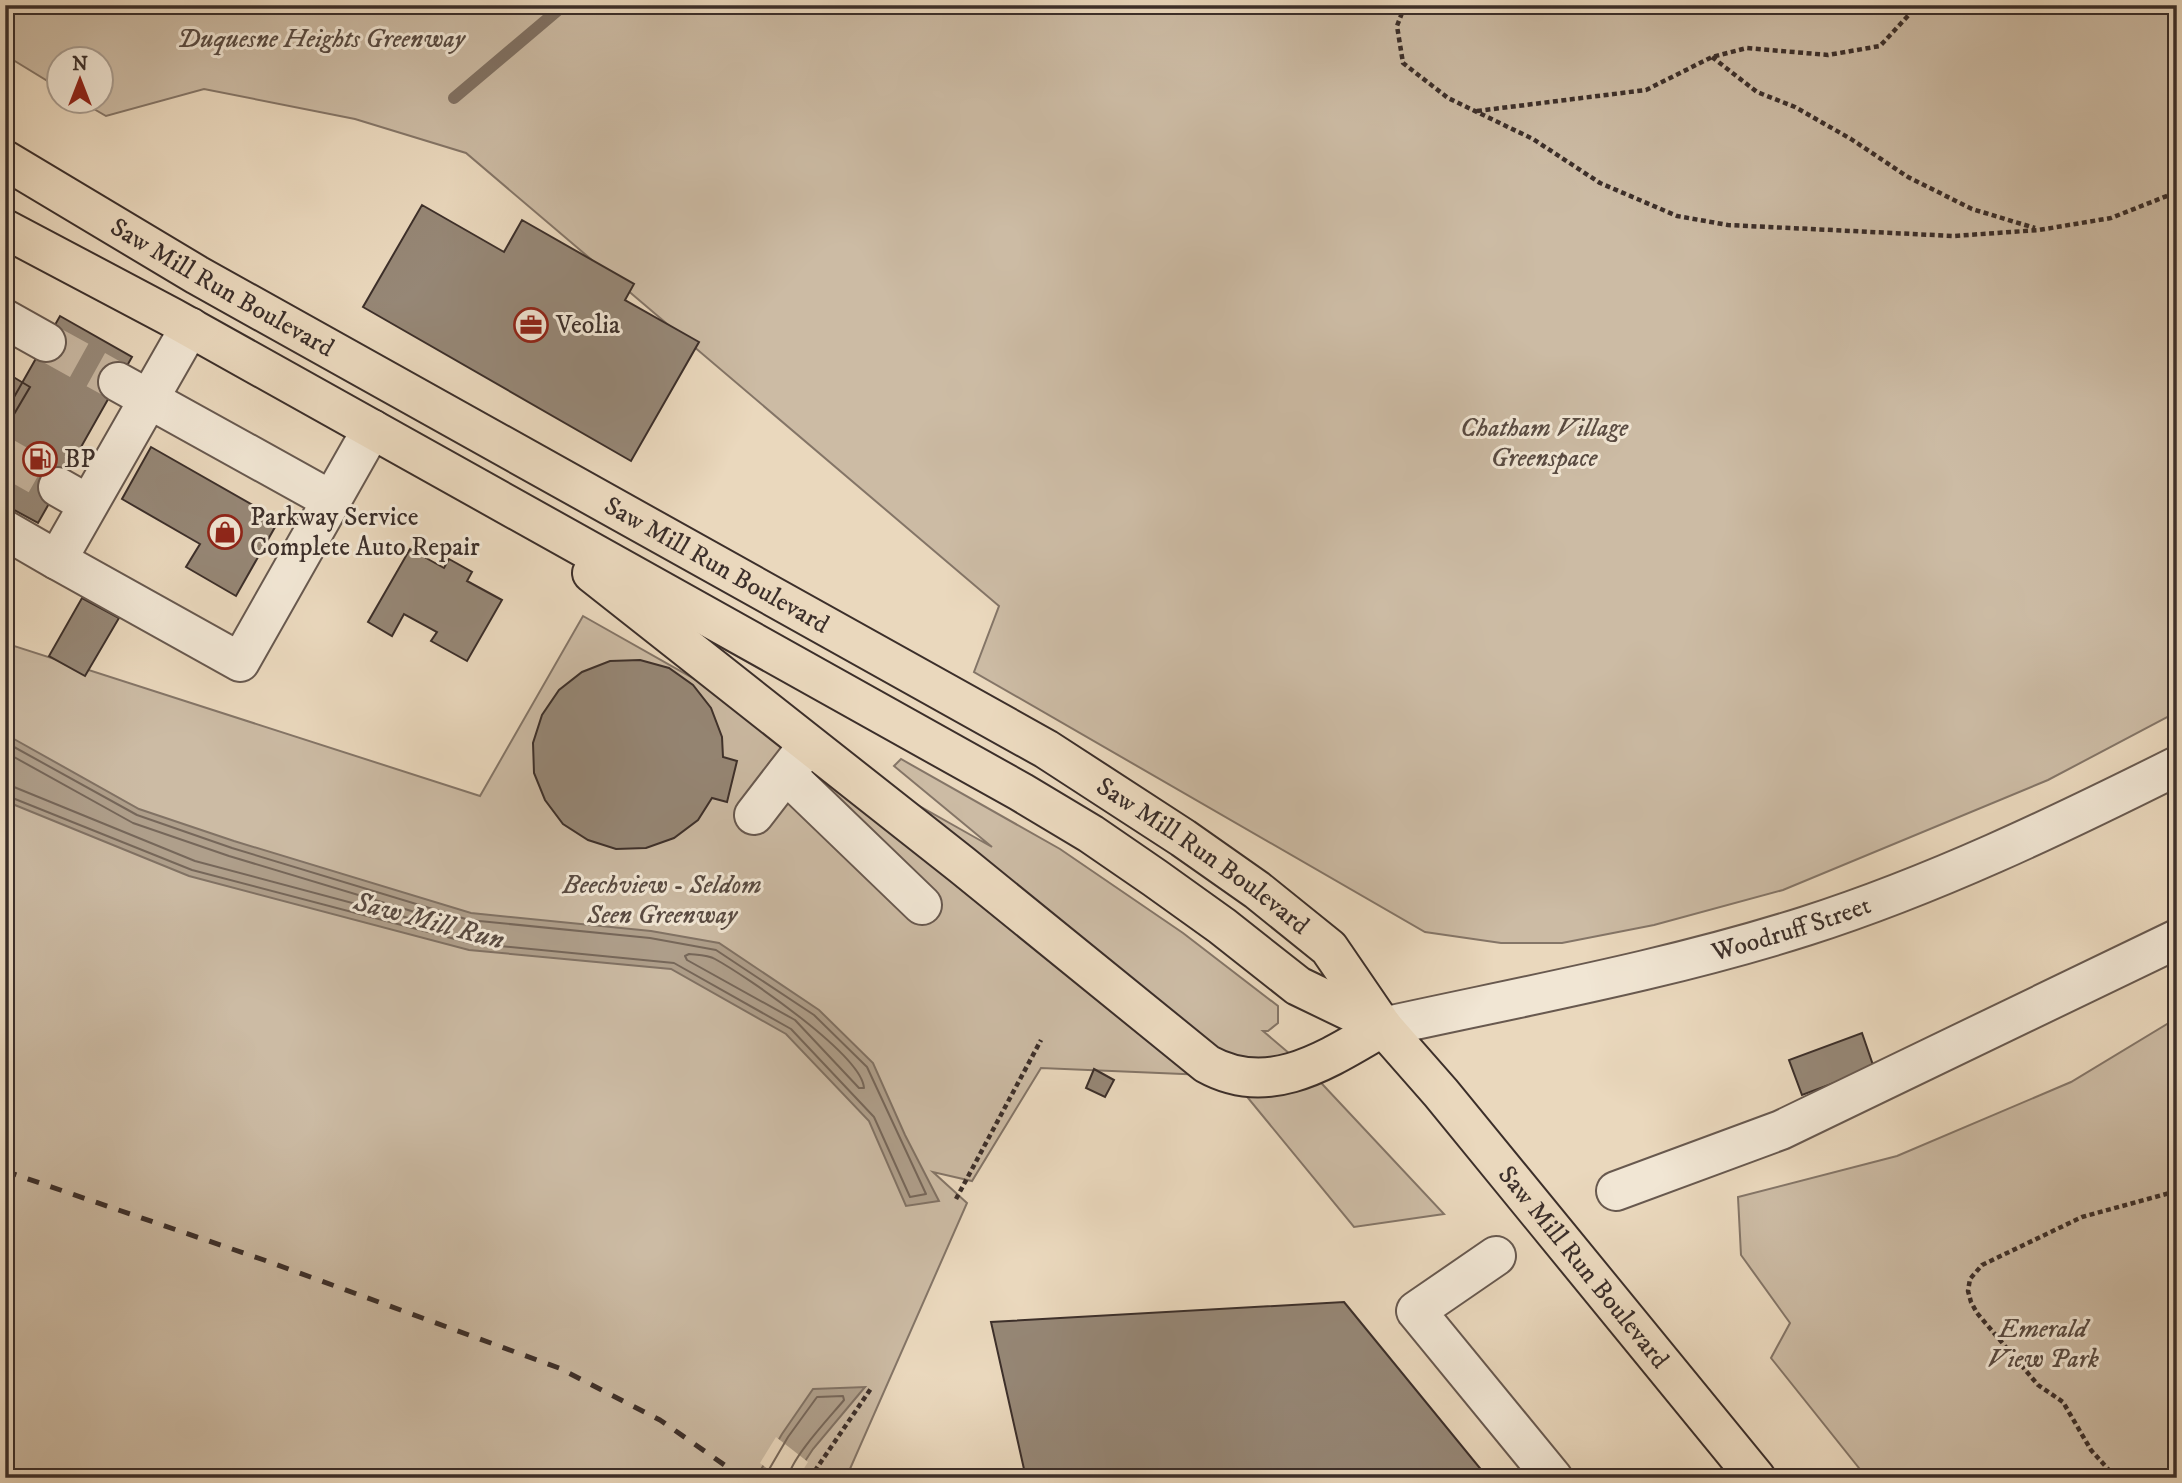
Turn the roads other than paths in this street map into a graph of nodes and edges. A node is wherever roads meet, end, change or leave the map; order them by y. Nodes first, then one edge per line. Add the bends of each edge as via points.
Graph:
1 (5, 160) edge
2 (5, 229) edge
3 (5, 319) edge
4 (190, 327) junction
5 (46, 342) tunnel mouth
6 (133, 390) junction
7 (372, 429) junction
8 (331, 500) junction
9 (499, 500) junction
10 (5, 530) edge
11 (57, 560) junction
12 (809, 744) junction
13 (2177, 766) edge
14 (786, 774) junction
15 (754, 815) dead end
16 (922, 905) dead end
17 (2177, 939) edge
18 (1382, 1027) junction
19 (1616, 1191) dead end
20 (1496, 1256) dead end
21 (1553, 1478) edge
22 (1756, 1478) edge

1 - 18 highway, Saw Mill Run Boulevard via 197,275 1046,749 1117,793 1257,890 1329,948
2 - 4 highway, Saw Mill Run Boulevard
3 - 5 street
4 - 6 street
4 - 7 highway, Saw Mill Run Boulevard
6 - 8 street
6 - 11 street via 73,496
7 - 8 street
7 - 9 highway, Saw Mill Run Boulevard
8 - 11 street via 240,662
9 - 12 highway
9 - 18 highway, Saw Mill Run Boulevard via 1021,792 1155,878 1298,986
10 - 11 street
12 - 14 street
12 - 18 highway via 1207,1064 1224,1073 1260,1078 1309,1068
13 - 18 street, Woodruff Street via 2037,834 1807,925 1661,967
14 - 15 street
14 - 16 street
17 - 19 street via 1781,1130
18 - 22 highway, Saw Mill Run Boulevard
20 - 21 street via 1416,1311

